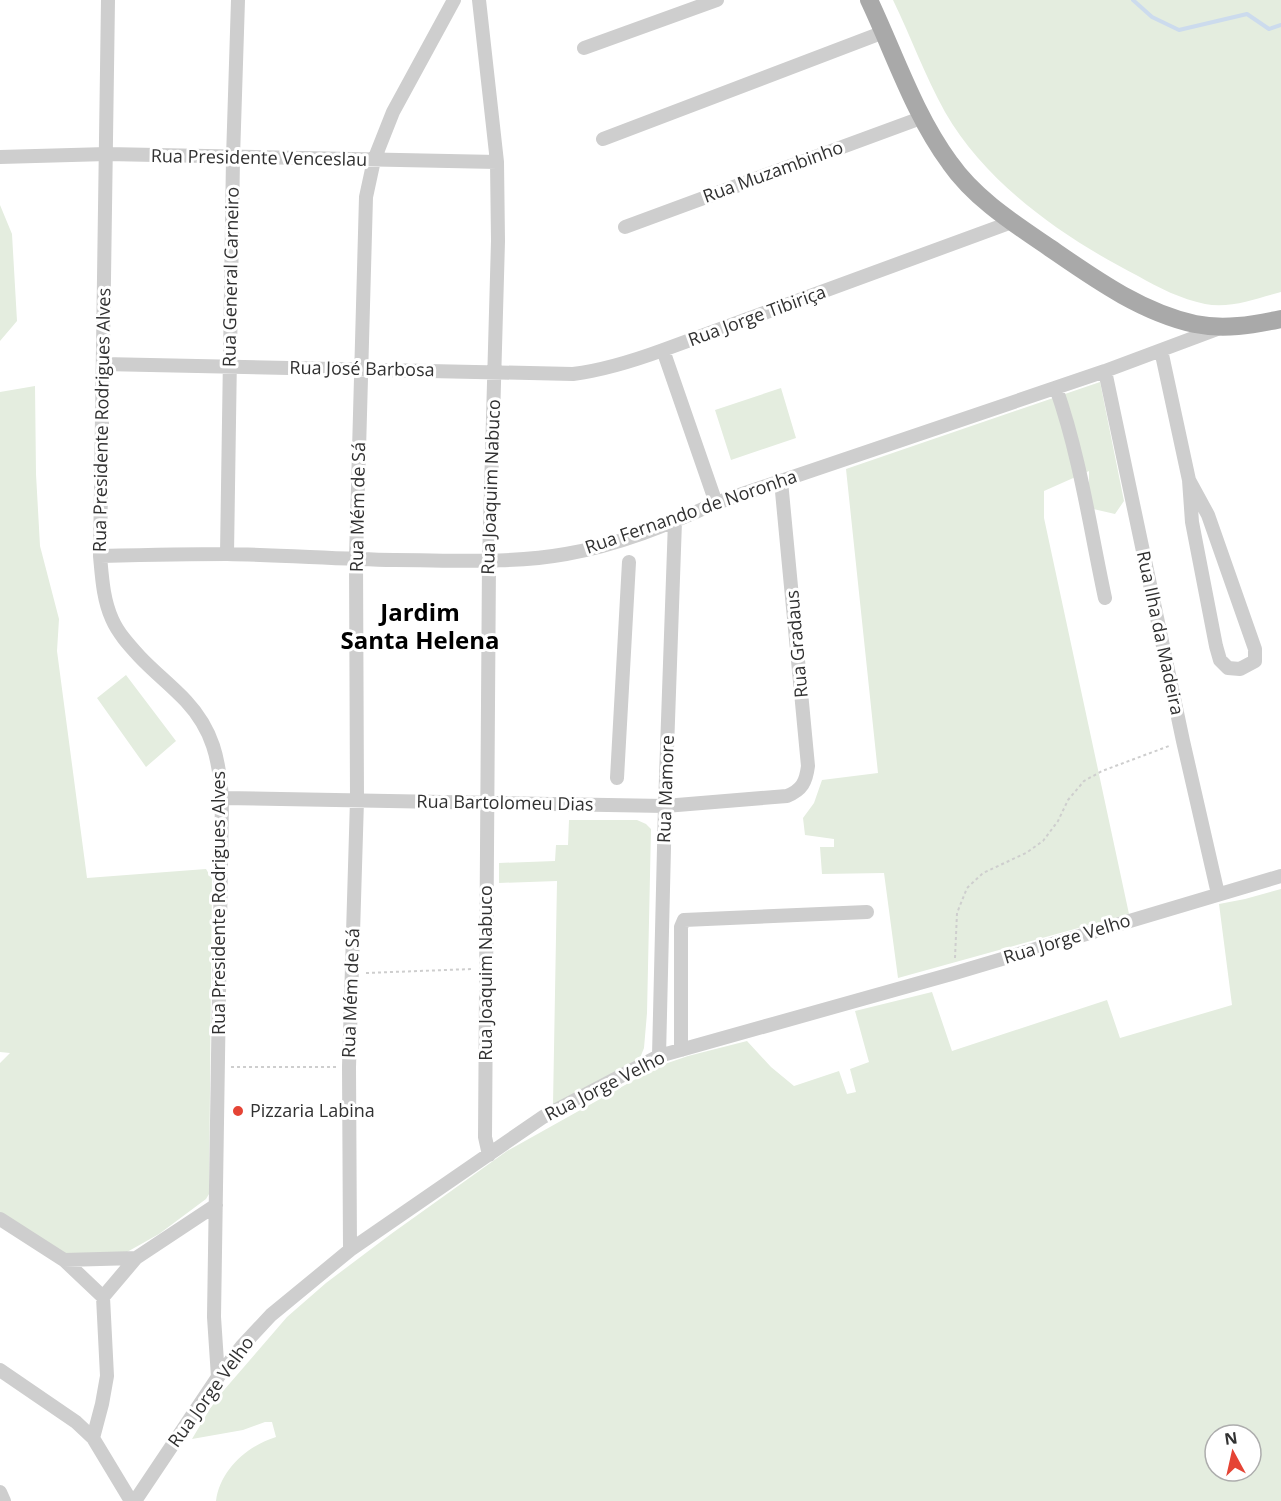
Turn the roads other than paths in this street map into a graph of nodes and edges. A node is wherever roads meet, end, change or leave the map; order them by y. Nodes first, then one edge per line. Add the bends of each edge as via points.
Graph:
1 (108, 0) edge
2 (238, 0) edge
3 (454, 0) edge
4 (479, 0) edge
5 (717, 0) edge
6 (869, 0) edge
7 (884, 32) junction
8 (584, 48) dead end
9 (921, 118) junction
10 (603, 139) dead end
11 (107, 154) junction
12 (0, 157) edge
13 (233, 158) junction
14 (374, 160) junction
15 (497, 162) junction
16 (1012, 222) junction
17 (625, 227) dead end
18 (1281, 319) edge
19 (1222, 327) junction
20 (663, 350) junction
21 (1161, 350) junction
22 (103, 364) junction
23 (229, 366) junction
24 (360, 370) junction
25 (1105, 371) junction
26 (495, 372) junction
27 (1056, 388) junction
28 (1189, 480) junction
29 (782, 481) junction
30 (716, 503) junction
31 (675, 521) junction
32 (227, 554) junction
33 (99, 556) junction
34 (356, 559) junction
35 (489, 561) junction
36 (630, 562) dead end
37 (1105, 598) dead end
38 (617, 778) dead end
39 (787, 796) joint
40 (222, 798) junction
41 (357, 800) junction
42 (486, 803) junction
43 (665, 806) junction
44 (1281, 876) edge
45 (1218, 894) junction
46 (867, 912) dead end
47 (681, 1050) junction
48 (659, 1056) junction
49 (489, 1155) junction
50 (216, 1205) junction
51 (0, 1219) edge
52 (350, 1250) junction
53 (136, 1258) junction
54 (64, 1260) junction
55 (103, 1298) junction
56 (0, 1370) edge
57 (218, 1377) junction
58 (93, 1438) junction
59 (0, 1492) edge
60 (4, 1501) edge
61 (133, 1501) edge

1 - 11 street, Rua Presidente Rodrigues Alves
2 - 13 street, Rua General Carneiro
3 - 14 street, Rua Mém de Sá via 393,112
4 - 15 street, Rua Joaquim Nabuco
5 - 8 street
6 - 7 main road
7 - 9 main road
7 - 10 street
9 - 16 main road via 950,165
9 - 17 street, Rua Muzambinho
11 - 12 street, Rua Presidente Venceslau
11 - 13 street, Rua Presidente Venceslau
11 - 22 street, Rua Presidente Rodrigues Alves
13 - 14 street, Rua Presidente Venceslau
13 - 23 street, Rua General Carneiro
14 - 15 street, Rua Presidente Venceslau
14 - 24 street, Rua Mém de Sá via 366,197
15 - 26 street, Rua Joaquim Nabuco
16 - 19 main road via 1110,289 1166,315
16 - 20 street, Rua Jorge Tibiriça
18 - 19 main road
19 - 21 street, Rua Fernando de Noronha
20 - 26 street, Rua Jorge Tibiriça via 594,372
20 - 30 street
21 - 25 street, Rua Fernando de Noronha
21 - 28 street
22 - 23 street, Rua José Barbosa
22 - 33 street, Rua Presidente Rodrigues Alves
23 - 24 street, Rua José Barbosa
23 - 32 street, Rua General Carneiro
24 - 26 street, Rua José Barbosa
24 - 34 street, Rua Mém de Sá
25 - 27 street, Rua Fernando de Noronha
25 - 45 street, Rua Ilha da Madeira
26 - 35 street, Rua Joaquim Nabuco
27 - 29 street, Rua Fernando de Noronha
27 - 37 street via 1066,415
28 - 28 street via 1192,522 1220,660 1228,668 1240,669 1255,662 1255,649 1208,515
29 - 30 street, Rua Fernando de Noronha
29 - 39 street, Rua Gradaus via 808,766 803,786
30 - 31 street, Rua Fernando de Noronha
31 - 35 street, Rua Fernando de Noronha via 593,549
31 - 43 street, Rua Mamore
32 - 33 street, Rua Fernando de Noronha
32 - 34 street, Rua Fernando de Noronha
33 - 40 street, Rua Presidente Rodrigues Alves via 113,621 201,721 219,764
34 - 35 street, Rua Fernando de Noronha
34 - 41 street, Rua Mém de Sá
35 - 42 street, Rua Joaquim Nabuco
36 - 38 street
39 - 43 street, Rua Bartolomeu Dias
40 - 41 street, Rua Bartolomeu Dias
40 - 50 street, Rua Presidente Rodrigues Alves
41 - 42 street, Rua Bartolomeu Dias
41 - 52 street, Rua Mém de Sá via 349,1068
42 - 43 street, Rua Bartolomeu Dias
42 - 49 street, Rua Joaquim Nabuco
43 - 48 street, Rua Mamore
44 - 45 street, Rua Jorge Velho
45 - 47 street, Rua Jorge Velho
46 - 47 street via 684,920
47 - 48 street, Rua Jorge Velho
48 - 49 street, Rua Jorge Velho via 543,1117
49 - 52 street, Rua Jorge Velho
50 - 53 street
50 - 57 street, Rua Presidente Rodrigues Alves via 214,1317
51 - 54 street
52 - 57 street, Rua Jorge Velho via 271,1315
53 - 54 street
53 - 55 street
54 - 55 street
55 - 58 street via 107,1376
56 - 58 street
57 - 61 street, Rua Jorge Velho
58 - 61 street
59 - 60 street

